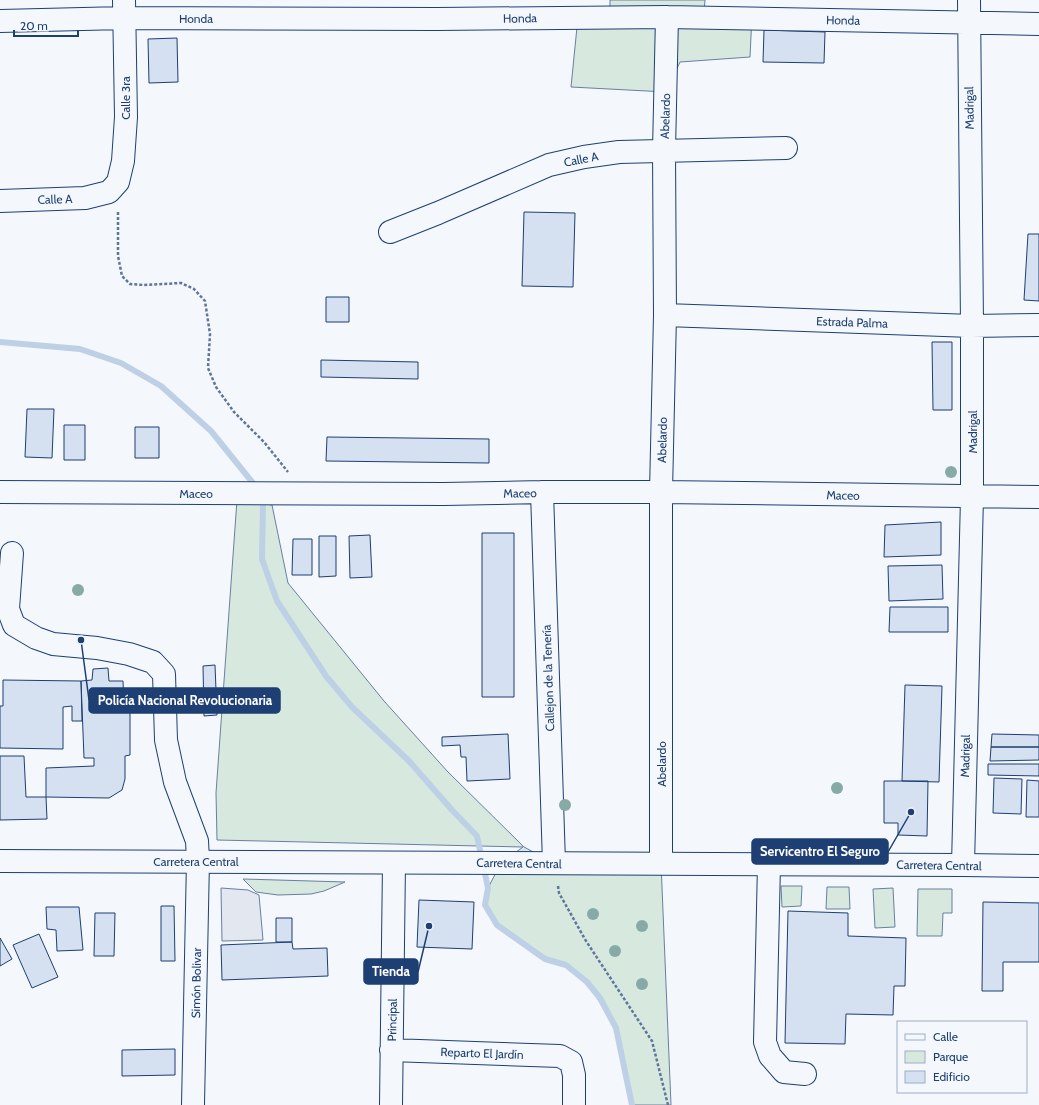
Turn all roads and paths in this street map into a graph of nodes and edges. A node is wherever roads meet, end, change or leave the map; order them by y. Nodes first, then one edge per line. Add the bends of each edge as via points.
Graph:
1 (969, 0) edge
2 (610, 8) edge
3 (124, 9) edge
4 (437, 10) edge
5 (667, 17) junction
6 (0, 21) edge
7 (968, 22) junction
8 (1039, 24) edge
9 (786, 148) dead end
10 (664, 150) junction
11 (109, 192) junction
12 (0, 201) edge
13 (390, 232) dead end
14 (665, 315) junction
15 (1039, 325) edge
16 (972, 326) junction
17 (0, 492) edge
18 (542, 492) junction
19 (661, 492) junction
20 (294, 494) junction
21 (972, 497) junction
22 (1039, 497) edge
23 (12, 553) dead end
24 (0, 860) edge
25 (198, 860) junction
26 (394, 863) junction
27 (554, 863) junction
28 (661, 863) junction
29 (769, 864) junction
30 (963, 864) junction
31 (1039, 866) edge
32 (391, 1050) junction
33 (805, 1074) dead end
34 (193, 1105) edge
35 (391, 1105) edge
36 (574, 1105) edge
37 (668, 1105) edge

1 - 7 main road, Madrigal
2 - 4 main road, Honda
2 - 5 main road, Honda
3 - 4 main road, Honda
3 - 6 main road, Honda
3 - 11 main road, Calle 3ra via 126,117 123,161 118,182
5 - 7 main road, Honda
5 - 10 main road, Abelardo
7 - 8 main road, Honda
7 - 16 main road, Madrigal
9 - 10 main road, Calle A
10 - 13 main road, Calle A via 612,153 549,166
10 - 14 main road, Abelardo
11 - 12 main road, Calle A via 85,198
11 - 20 path via 118,208 118,256 122,276 130,284 181,283 194,289 205,301 210,334 208,368 216,387 234,412 264,442 295,481
14 - 16 main road, Estrada Palma
14 - 19 main road, Abelardo
15 - 16 main road, Estrada Palma
16 - 21 main road, Madrigal
17 - 20 main road, Maceo
18 - 19 main road, Maceo
18 - 20 main road, Maceo
18 - 27 main road, Callejon de la Tenería
19 - 21 main road, Maceo
19 - 28 main road, Abelardo
21 - 22 main road, Maceo
21 - 30 main road, Madrigal
23 - 25 main road, Simón Bolivar via 8,610 14,625 36,638 53,644 129,654 153,662 164,674 166,740 175,782 197,841
24 - 25 main road, Carretera Central
25 - 26 main road, Carretera Central
25 - 34 main road, Simón Bolivar
26 - 27 main road, Carretera Central
26 - 32 main road, Principal
27 - 28 main road, Carretera Central
27 - 37 path via 559,893 586,940 652,1041
28 - 29 main road, Carretera Central
29 - 30 main road, Carretera Central
29 - 33 main road via 765,1042 770,1056 784,1072
30 - 31 main road, Carretera Central
32 - 35 main road, Principal
32 - 36 main road, Reparto El Jardín via 560,1056 571,1062 574,1075

